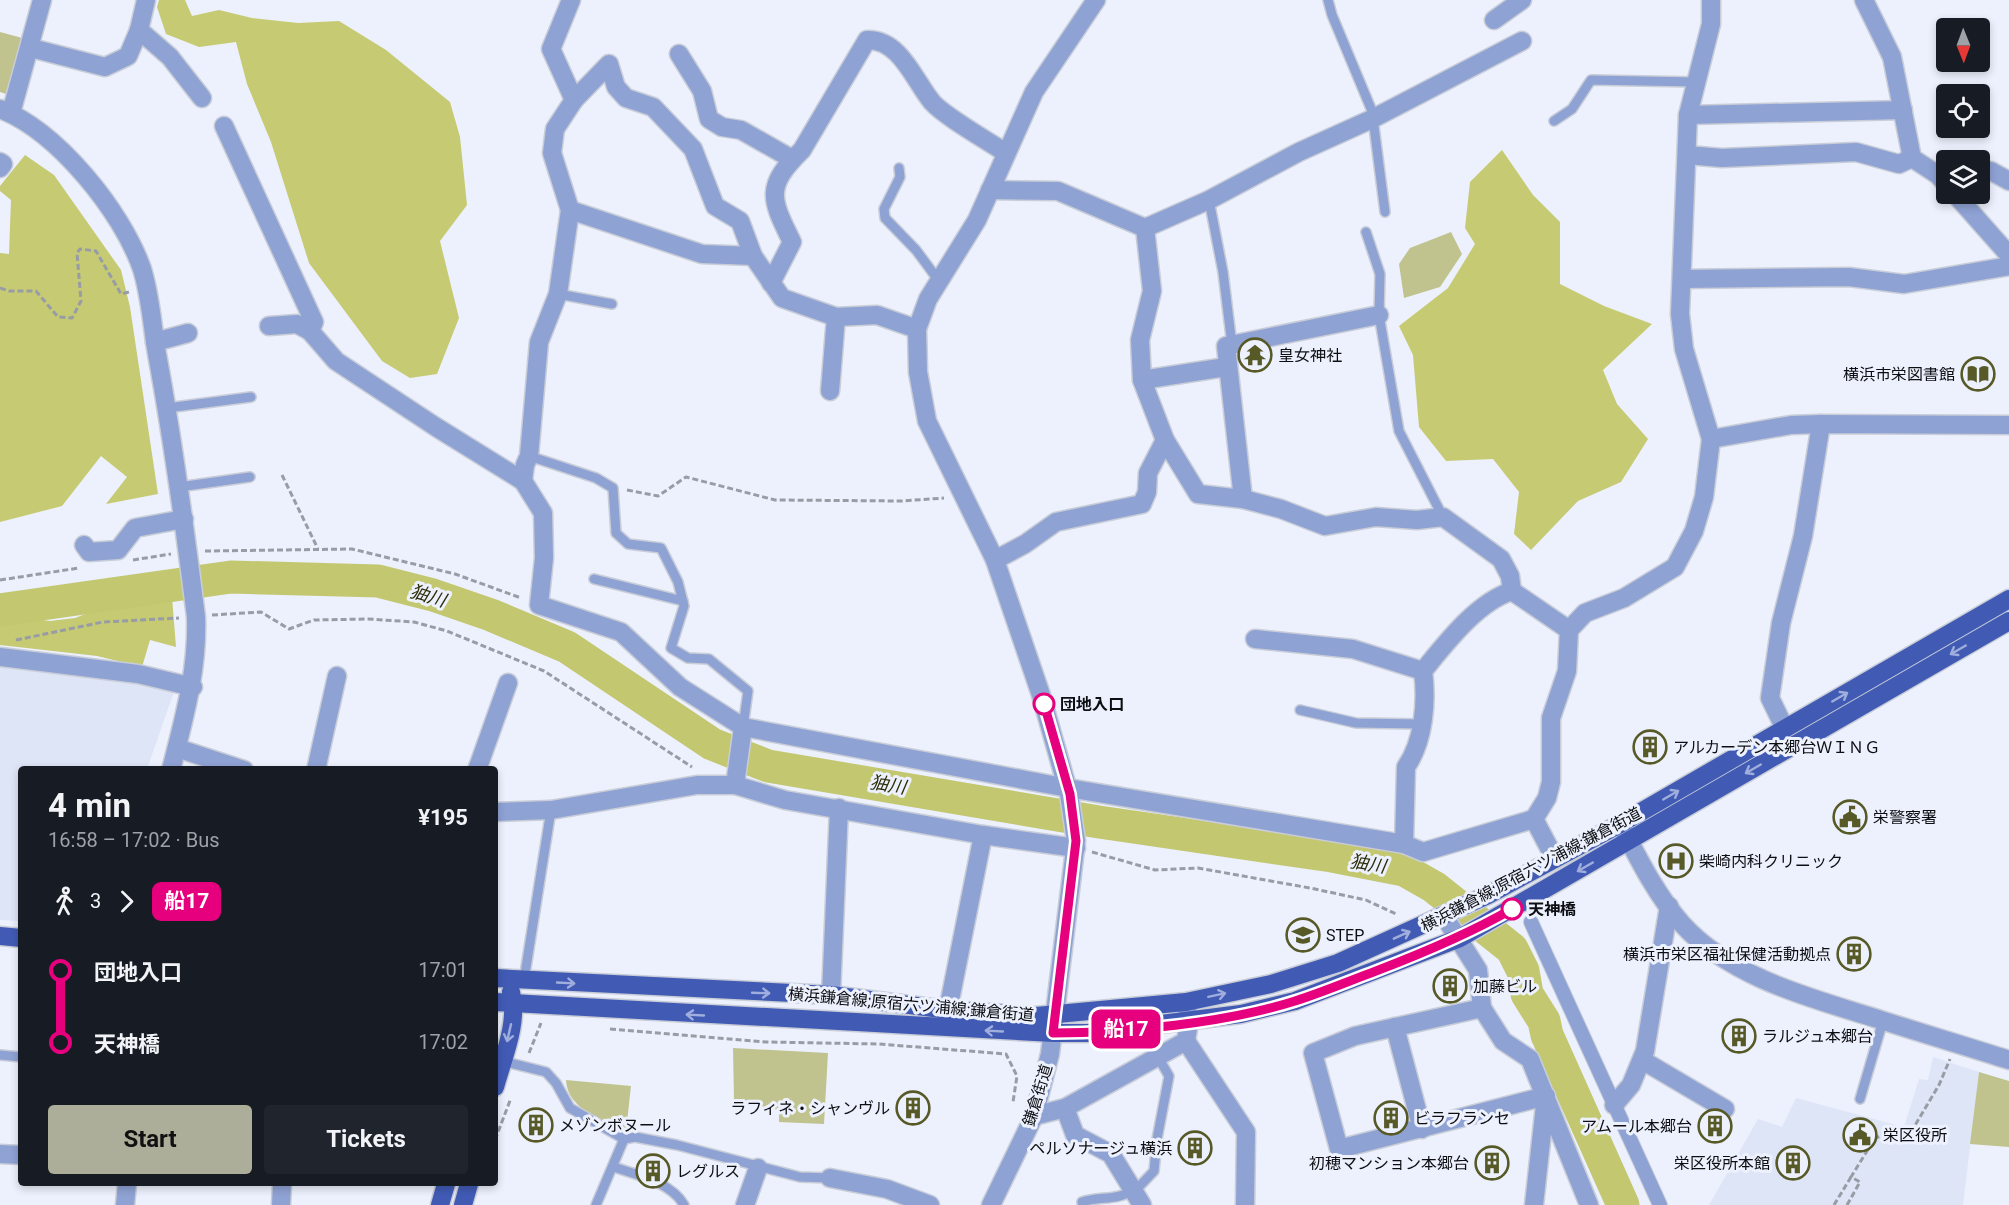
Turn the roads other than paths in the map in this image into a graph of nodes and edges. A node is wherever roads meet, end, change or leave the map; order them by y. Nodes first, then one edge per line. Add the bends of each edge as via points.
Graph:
1 (42, 0) edge
2 (146, 0) edge
3 (1096, 0) edge
4 (1328, 0) edge
5 (1711, 0) edge
6 (1864, 0) edge
7 (567, 2) edge
8 (139, 30) junction
9 (1522, 41) dead end
10 (31, 48) junction
11 (679, 54) dead end
12 (1695, 82) junction
13 (202, 98) dead end
14 (574, 100) junction
15 (1903, 110) junction
16 (5, 111) edge
17 (1688, 115) junction
18 (1372, 119) junction
19 (1554, 121) dead end
20 (224, 126) dead end
21 (1006, 153) junction
22 (1687, 155) junction
23 (1912, 158) junction
24 (792, 159) junction
25 (0, 162) edge
26 (0, 168) edge
27 (899, 168) dead end
28 (1936, 171) edge
29 (1990, 171) edge
30 (2009, 181) edge
31 (990, 190) junction
32 (1209, 200) junction
33 (1964, 204) edge
34 (570, 210) junction
35 (1385, 212) dead end
36 (1145, 228) junction
37 (1366, 231) dead end
38 (2009, 255) edge
39 (753, 256) junction
40 (2009, 266) edge
41 (1682, 279) junction
42 (939, 281) junction
43 (771, 283) junction
44 (558, 294) junction
45 (612, 304) dead end
46 (1379, 315) junction
47 (836, 317) junction
48 (269, 326) dead end
49 (917, 329) junction
50 (310, 331) junction
51 (188, 333) dead end
52 (155, 342) junction
53 (1232, 345) junction
54 (1226, 367) junction
55 (1142, 380) junction
56 (830, 391) dead end
57 (251, 397) dead end
58 (167, 408) junction
59 (1821, 424) junction
60 (2009, 425) edge
61 (1711, 439) junction
62 (1165, 440) junction
63 (529, 456) junction
64 (250, 477) dead end
65 (523, 481) junction
66 (179, 487) junction
67 (1243, 499) junction
68 (1443, 517) junction
69 (184, 519) junction
70 (84, 544) dead end
71 (995, 560) junction
72 (594, 579) dead end
73 (1512, 591) junction
74 (2009, 599) edge
75 (682, 601) junction
76 (2009, 621) edge
77 (1569, 630) junction
78 (1255, 639) dead end
79 (0, 657) edge
80 (1423, 671) junction
81 (337, 676) dead end
82 (508, 683) dead end
83 (193, 687) junction
84 (1300, 710) dead end
85 (1421, 724) junction
86 (1785, 729) junction
87 (743, 730) junction
88 (177, 748) junction
89 (172, 766) edge
90 (232, 766) edge
91 (317, 766) edge
92 (478, 766) edge
93 (735, 781) junction
94 (1069, 791) junction
95 (839, 808) junction
96 (551, 810) junction
97 (498, 812) edge
98 (1534, 819) junction
99 (1620, 824) junction
100 (983, 835) junction
101 (1629, 841) junction
102 (1076, 844) junction
103 (1404, 844) junction
104 (1555, 859) junction
105 (1669, 906) junction
106 (1444, 916) junction
107 (1531, 922) dead end
108 (0, 936) edge
109 (18, 938) edge
110 (1459, 938) junction
111 (509, 979) edge
112 (831, 995) junction
113 (498, 996) edge
114 (498, 1001) edge
115 (1186, 1002) junction
116 (514, 1004) junction
117 (1482, 1008) junction
118 (948, 1010) junction
119 (1055, 1014) junction
120 (1883, 1021) junction
121 (1189, 1022) junction
122 (1395, 1027) junction
123 (1053, 1033) junction
124 (1186, 1041) junction
125 (0, 1055) edge
126 (18, 1057) edge
127 (1158, 1057) junction
128 (1642, 1060) junction
129 (2009, 1060) edge
130 (502, 1061) junction
131 (498, 1076) edge
132 (1546, 1096) junction
133 (1860, 1099) dead end
134 (1614, 1105) junction
135 (1065, 1108) junction
136 (1725, 1109) dead end
137 (1034, 1116) junction
138 (1422, 1129) junction
139 (624, 1139) junction
140 (0, 1154) edge
141 (18, 1155) edge
142 (614, 1167) junction
143 (758, 1168) junction
144 (830, 1178) joint
145 (127, 1186) edge
146 (282, 1186) edge
147 (445, 1186) edge
148 (469, 1186) edge
149 (1136, 1195) edge
150 (466, 1204) edge
151 (125, 1205) edge
152 (281, 1205) edge
153 (440, 1205) edge
154 (596, 1205) edge
155 (684, 1205) edge
156 (746, 1205) edge
157 (930, 1205) edge
158 (991, 1205) edge
159 (1083, 1205) edge
160 (1245, 1205) edge
161 (1534, 1205) edge
162 (1589, 1205) edge
163 (1660, 1205) edge

1 - 10 street
2 - 8 street
3 - 21 street via 1034,92
4 - 18 lane
5 - 12 street via 1711,24
6 - 15 street via 1892,57
7 - 14 street via 551,49
8 - 10 street via 128,56 105,67
8 - 13 street via 170,57
9 - 18 street
10 - 16 street
11 - 24 street via 702,91 709,119 722,127 741,130
12 - 17 street
12 - 19 lane via 1592,80 1572,109
14 - 34 street via 555,129 552,153
14 - 39 street via 609,64 616,87 626,98 653,107 693,149 715,206 740,221
15 - 17 street
15 - 23 street
16 - 52 street via 56,144 121,226 141,268 152,306
17 - 22 street
18 - 32 street
18 - 35 lane
20 - 50 street via 301,291 314,322
21 - 24 street via 933,104 902,57 879,39 867,40
21 - 31 street
22 - 23 street via 1722,158 1856,152 1899,164
22 - 41 street
23 - 28 street
24 - 43 street via 775,188 774,206 792,242
25 - 26 street
27 - 42 lane via 900,177 884,209 885,218
29 - 30 street
31 - 36 street via 1058,191
31 - 42 street via 977,220
32 - 36 street
32 - 53 lane
33 - 38 street
34 - 39 street via 702,254
34 - 44 street
36 - 55 street via 1152,291 1140,340
37 - 46 lane via 1380,274
39 - 43 street
40 - 41 street via 1904,284 1849,277
41 - 61 street via 1684,349
42 - 49 street
43 - 47 street via 782,298
44 - 45 lane
44 - 63 street via 539,342
46 - 53 street
46 - 68 lane via 1400,431
47 - 49 street via 878,315
47 - 56 street
48 - 50 street via 297,324
49 - 71 street, 鎌倉街道 via 918,372 927,421
50 - 65 street via 336,361
51 - 52 street
52 - 58 street
53 - 54 street via 1226,346
54 - 55 street
54 - 67 street
55 - 62 street
57 - 58 lane
58 - 66 street
59 - 60 street
59 - 61 street via 1791,425
59 - 86 street via 1770,698
61 - 77 street via 1704,497 1682,558 1665,575 1585,614
62 - 67 street via 1198,494
62 - 71 street via 1148,473 1142,504 1056,522
63 - 65 street
63 - 75 lane via 596,478 613,488 616,533 628,544 661,548 678,582
64 - 66 lane
65 - 87 street via 543,513 539,605 621,632 680,687
66 - 69 street
67 - 68 street via 1325,526 1376,517
68 - 73 street via 1501,559
69 - 70 street via 135,528 118,550 89,552
69 - 83 street via 197,642
71 - 94 street, 鎌倉街道
72 - 75 lane
73 - 77 street
73 - 80 street via 1501,594 1458,629
86 -> 74 main road, 横浜鎌倉線;原宿六ツ浦線;鎌倉街道
75 - 87 lane via 684,606 671,648 688,658 709,659 748,691
76 -> 101 main road, 横浜鎌倉線;原宿六ツ浦線;鎌倉街道
77 - 98 street via 1567,671 1551,718 1551,782 1547,798
78 - 80 street via 1353,649
79 - 83 street via 138,674
80 - 85 street via 1425,704
81 - 91 street
82 - 92 street
83 - 88 street
84 - 85 lane via 1356,723
85 - 103 street via 1413,757 1406,767
99 -> 86 main road, 横浜鎌倉線;原宿六ツ浦線;鎌倉街道
87 - 93 street
87 - 94 street
88 - 89 street
88 - 90 street
93 - 95 street via 785,800
93 - 96 street
94 - 102 street, 鎌倉街道
94 - 103 street
95 - 100 street
95 - 112 street
96 - 97 street
96 - 111 lane
98 - 103 street via 1423,852
98 - 104 street
99 - 101 street
99 - 104 main road, 横浜鎌倉線;原宿六ツ浦線;鎌倉街道
100 - 102 street
100 - 118 street
101 - 105 street
101 -> 110 main road, 横浜鎌倉線;原宿六ツ浦線;鎌倉街道
102 - 119 street, 鎌倉街道
104 - 106 main road, 横浜鎌倉線;原宿六ツ浦線;鎌倉街道
105 - 120 street via 1707,946 1740,966 1800,995
105 - 128 street
106 - 110 street
115 -> 106 main road, 横浜鎌倉線;原宿六ツ浦線;鎌倉街道 via 1271,984 1338,963
107 - 134 street
108 - 109 main road
110 - 117 street via 1478,970
110 - 121 main road, 横浜鎌倉線;原宿六ツ浦線;鎌倉街道 via 1295,1001
111 -> 112 main road, 横浜鎌倉線;原宿六ツ浦線;鎌倉街道
111 - 113 main road
111 - 116 main road
112 - 118 main road, 横浜鎌倉線;原宿六ツ浦線;鎌倉街道
114 - 116 main road, 横浜鎌倉線;原宿六ツ浦線;鎌倉街道
115 - 119 main road, 横浜鎌倉線;原宿六ツ浦線;鎌倉街道
115 - 121 street
123 -> 116 main road, 横浜鎌倉線;原宿六ツ浦線;鎌倉街道
116 -> 130 main road
117 - 122 street
117 - 132 street via 1503,1041 1530,1059
118 - 119 main road, 横浜鎌倉線;原宿六ツ浦線;鎌倉街道
119 - 123 street, 鎌倉街道
120 - 129 street
120 - 133 lane
121 - 123 main road, 横浜鎌倉線;原宿六ツ浦線;鎌倉街道
121 - 124 street
122 - 138 street
122 - 138 street via 1355,1036 1313,1053 1339,1149
123 - 137 street, 鎌倉街道
124 - 127 street
124 - 160 street via 1246,1132
125 - 126 lane
127 - 135 street
127 - 149 lane via 1169,1076 1154,1171
128 - 134 street via 1631,1085
128 - 136 street
130 - 131 main road
130 - 139 lane via 546,1072 570,1108
132 - 138 street
132 - 161 street
132 - 162 street
134 - 163 street
135 - 137 street
135 - 149 street via 1075,1135 1111,1154
137 - 158 street, 鎌倉街道
139 - 142 lane
139 - 143 lane via 635,1137 677,1145
140 - 141 street
142 - 154 lane
142 - 155 lane via 656,1182 678,1195
143 - 144 lane via 800,1177
143 - 156 street
144 - 157 street via 887,1189
145 - 151 street
146 - 152 street
147 - 153 main road
148 - 150 main road
149 - 159 lane via 1093,1198 1082,1202

